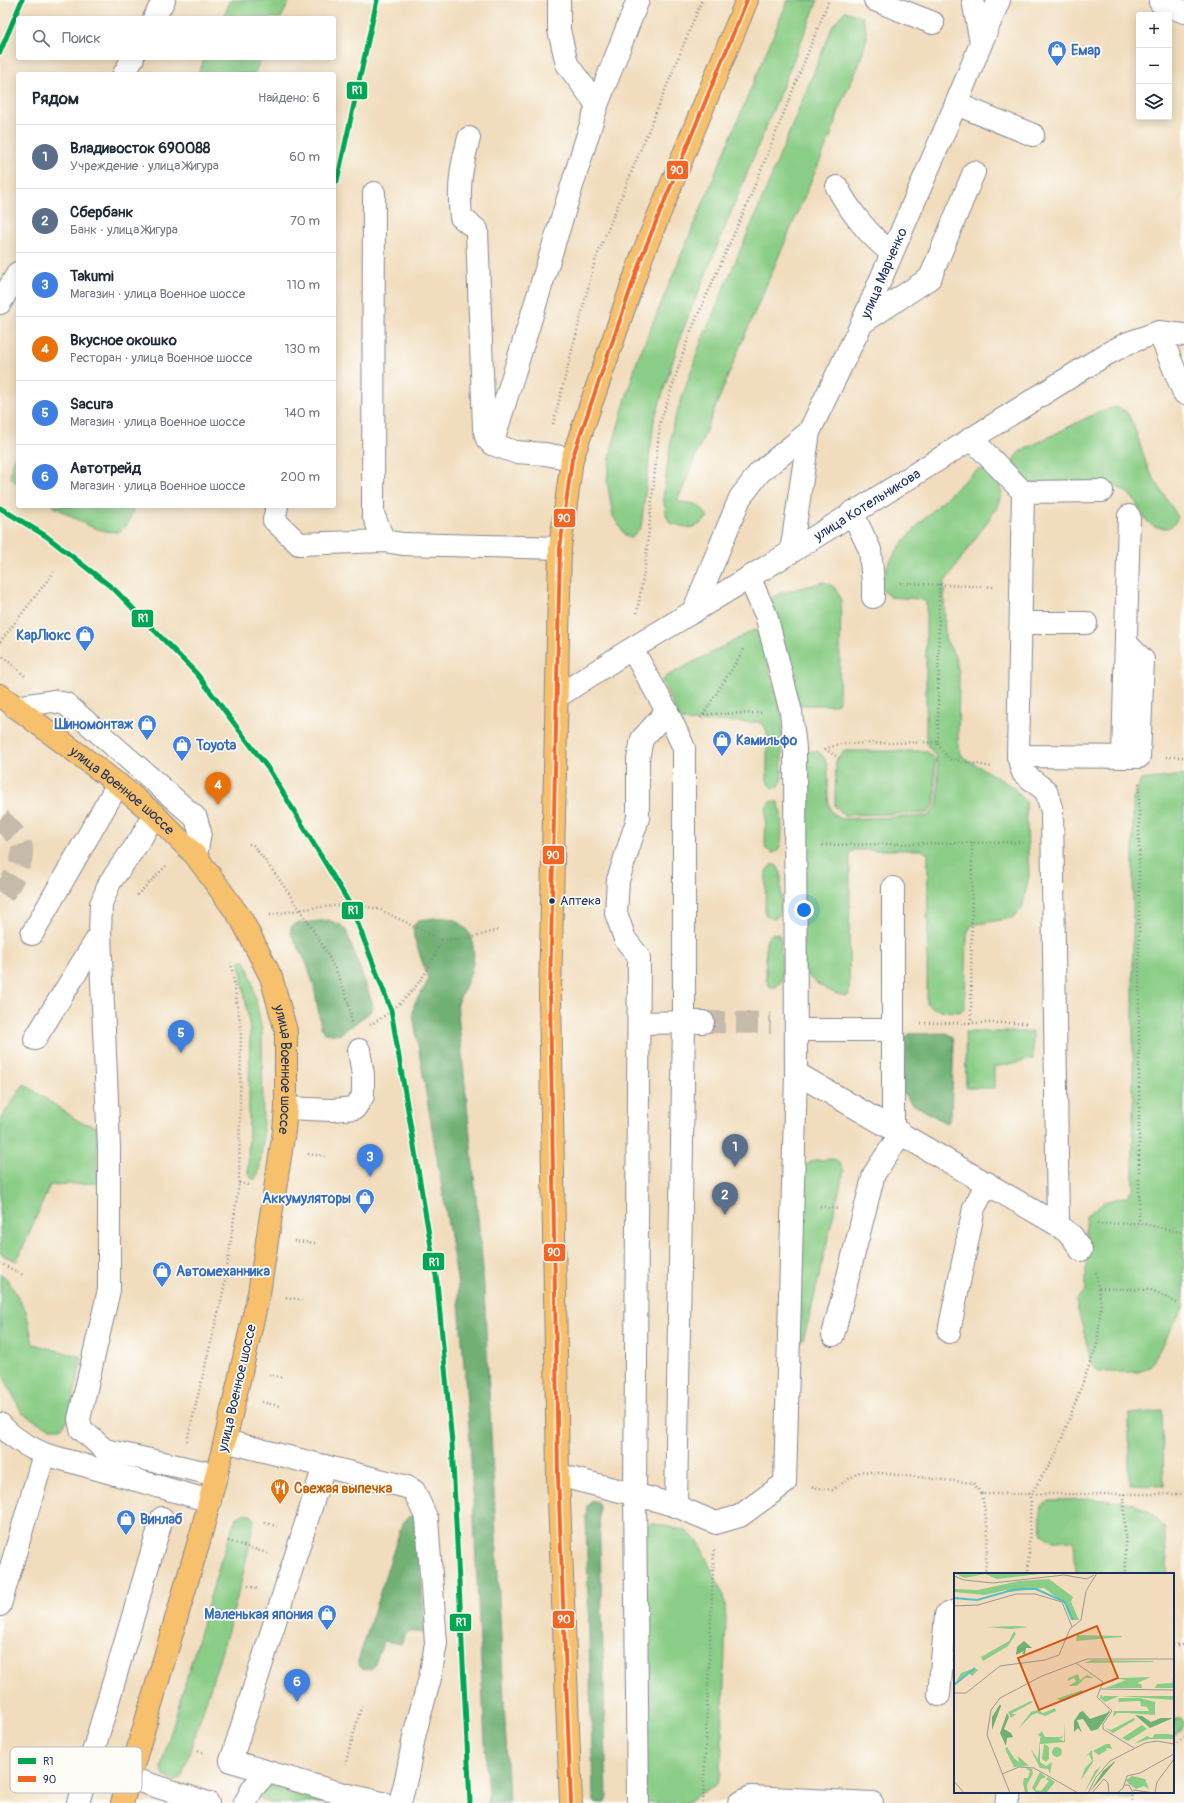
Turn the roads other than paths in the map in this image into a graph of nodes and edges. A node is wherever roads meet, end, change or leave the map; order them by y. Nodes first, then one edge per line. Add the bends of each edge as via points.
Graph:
1 (164, 0) edge
2 (559, 0) edge
3 (638, 0) edge
4 (747, 0) edge
5 (875, 0) edge
6 (973, 0) edge
7 (998, 0) edge
8 (1160, 2) dead end
9 (1184, 12) edge
10 (155, 16) edge
11 (933, 23) dead end
12 (981, 43) junction
13 (131, 60) edge
14 (125, 72) edge
15 (597, 104) junction
16 (956, 104) junction
17 (1033, 135) dead end
18 (469, 138) dead end
19 (974, 172) dead end
20 (837, 187) dead end
21 (374, 193) dead end
22 (891, 252) junction
23 (16, 276) edge
24 (0, 303) edge
25 (862, 323) junction
26 (1159, 332) junction
27 (1184, 336) edge
28 (1184, 393) edge
29 (809, 432) junction
30 (971, 438) junction
31 (492, 444) junction
32 (572, 459) junction
33 (1102, 491) dead end
34 (1023, 492) junction
35 (276, 508) edge
36 (852, 512) junction
37 (1129, 516) dead end
38 (384, 541) junction
39 (560, 548) junction
40 (791, 552) junction
41 (749, 577) junction
42 (873, 590) road end
43 (693, 612) junction
44 (1021, 623) junction
45 (1086, 623) dead end
46 (632, 649) junction
47 (557, 697) junction
48 (8, 701) edge
49 (667, 711) junction
50 (1020, 764) junction
51 (118, 784) junction
52 (154, 814) junction
53 (196, 856) junction
54 (893, 888) dead end
55 (32, 934) dead end
56 (100, 934) junction
57 (694, 1022) junction
58 (639, 1023) junction
59 (796, 1030) junction
60 (892, 1030) junction
61 (35, 1039) dead end
62 (355, 1040) road end
63 (796, 1073) junction
64 (286, 1108) junction
65 (897, 1130) junction
66 (987, 1182) junction
67 (1058, 1225) junction
68 (1081, 1250) dead end
69 (949, 1332) dead end
70 (833, 1335) dead end
71 (0, 1424) edge
72 (225, 1441) junction
73 (44, 1454) junction
74 (324, 1466) junction
75 (217, 1475) junction
76 (558, 1476) junction
77 (635, 1495) junction
78 (210, 1501) junction
79 (676, 1506) junction
80 (162, 1518) dead end
81 (0, 1605) edge
82 (954, 1611) edge
83 (939, 1695) dead end
84 (95, 1747) edge
85 (139, 1747) edge
86 (267, 1772) junction
87 (142, 1782) edge
88 (81, 1793) edge
89 (125, 1793) edge
90 (1010, 1793) edge
91 (78, 1803) edge
92 (122, 1803) edge
93 (208, 1803) edge
94 (245, 1803) edge
95 (382, 1803) edge
96 (400, 1803) edge
97 (571, 1803) edge
98 (638, 1803) edge
99 (739, 1803) edge
100 (872, 1803) edge
101 (1006, 1803) edge

1 - 10 street
2 - 15 street via 559,30 567,64
3 - 15 street
4 - 32 main road via 642,256
5 - 11 street
6 - 12 street
7 - 12 street, улица Марченко
8 - 9 street
12 - 16 street, улица Марченко
13 - 14 street
15 - 31 street
16 - 17 street
16 - 22 street, улица Марченко
18 - 31 street via 462,161 459,194 461,218 477,230 484,428 487,439
19 - 25 street via 930,278
20 - 22 street via 846,206 882,246
21 - 38 street via 373,514
22 - 25 street, улица Марченко
23 - 24 street
25 - 29 street, улица Марченко
26 - 27 street, улица Котельникова
26 - 28 street
26 - 30 street, улица Котельникова via 1128,343 1105,355
29 - 40 street, улица Марченко
29 - 43 street via 759,473 740,498
30 - 34 street
30 - 36 street, улица Котельникова
31 - 32 street via 515,452
32 - 39 main road
33 - 34 street
34 - 44 street
35 - 38 street via 274,520 300,544
36 - 40 street, улица Котельникова
36 - 42 street via 870,550
37 - 50 street via 1126,643 1131,757
38 - 39 street via 403,544
39 - 47 main road
40 - 41 street, улица Котельникова
41 - 43 street, улица Котельникова
41 - 59 street via 766,615 791,712 795,748
43 - 46 street, улица Котельникова
44 - 45 street
44 - 50 street
46 - 47 street, улица Котельникова
46 - 49 street
47 - 76 main road via 550,993
48 - 51 main road, улица Военное шоссе
48 - 53 street via 53,701 66,704 196,818 200,832
49 - 57 street via 684,748
49 - 58 street via 642,739 638,759 638,818 618,880 616,913 625,939 639,957
50 - 67 street via 1046,791 1052,810
51 - 52 main road, улица Военное шоссе
51 - 55 street
52 - 53 main road, улица Военное шоссе
52 - 56 street via 140,840 110,882 101,904
53 - 64 main road, улица Военное шоссе via 242,920 271,977 286,1030
54 - 60 street
56 - 61 street
56 - 75 street via 109,1148 109,1290 79,1419 81,1430 105,1450
57 - 58 street
57 - 79 street
58 - 77 street
59 - 60 street
59 - 63 street
60 - 65 street
62 - 64 street via 363,1076 363,1096 355,1108
63 - 65 street
63 - 79 street via 785,1483 740,1516 716,1523
64 - 72 main road, улица Военное шоссе via 259,1293
65 - 66 street
65 - 70 street via 874,1174
66 - 67 street
66 - 69 street via 974,1208
67 - 68 street via 1072,1236
71 - 73 street via 23,1444
72 - 74 street
72 - 75 main road, улица Военное шоссе
73 - 78 street
73 - 81 street
74 - 86 street via 231,1761
74 - 96 street via 407,1487 414,1491 427,1519 436,1643
75 - 78 main road, улица Военное шоссе
76 - 77 street
76 - 97 main road
77 - 79 street
77 - 98 street
78 - 85 main road, улица Военное шоссе
80 - 84 street
82 - 83 street via 946,1615
86 - 94 street via 252,1788
86 - 95 street
87 - 93 street
88 - 91 street
89 - 92 main road, улица Военное шоссе
90 - 101 street
99 - 100 street via 751,1797

